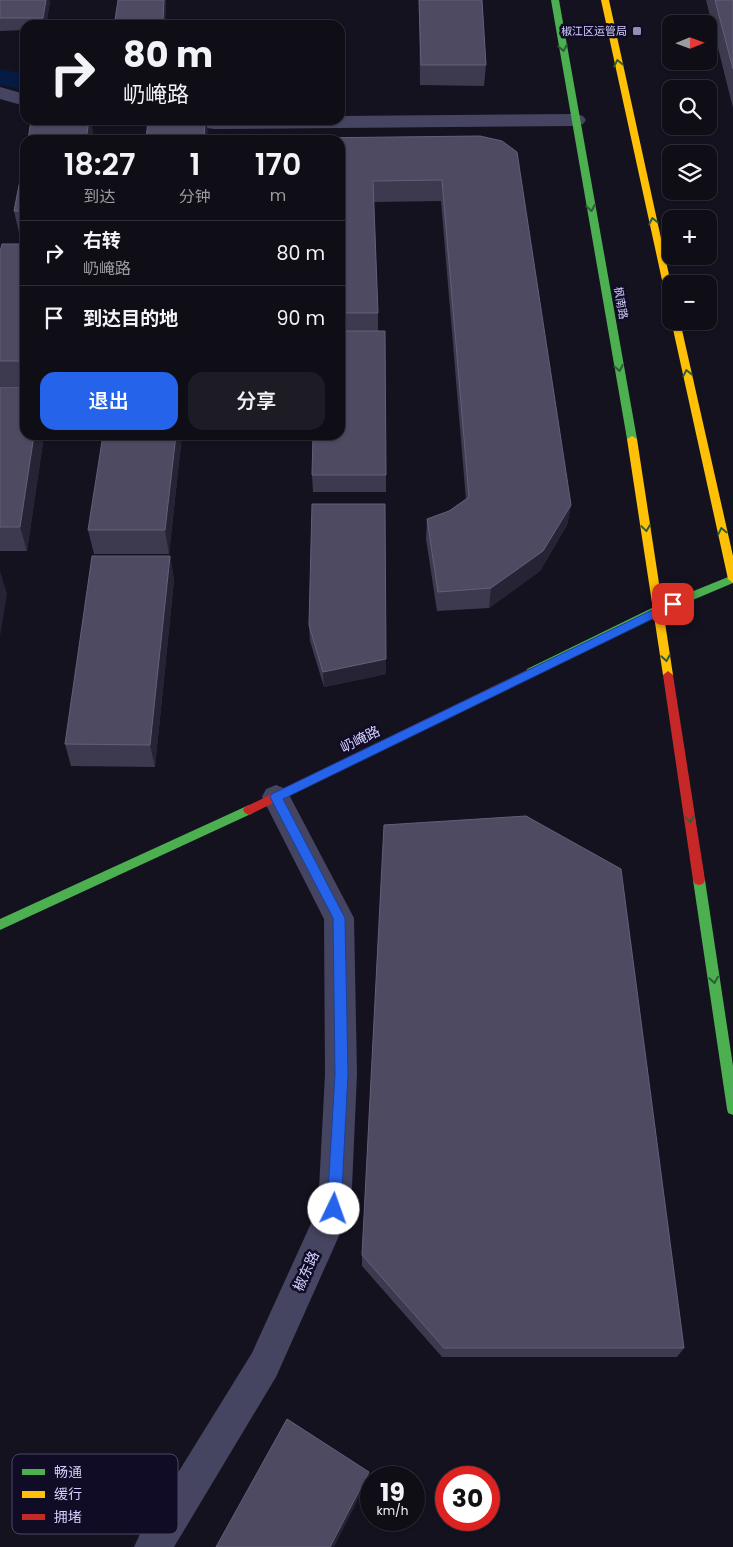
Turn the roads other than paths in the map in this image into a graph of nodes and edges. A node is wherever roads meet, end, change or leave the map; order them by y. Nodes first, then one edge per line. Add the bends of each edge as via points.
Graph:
1 (555, 0) edge
2 (604, 0) edge
3 (0, 94) edge
4 (20, 99) edge
5 (576, 120) junction
6 (345, 122) edge
7 (665, 275) edge
8 (677, 330) edge
9 (733, 579) edge
10 (658, 610) junction
11 (276, 797) junction
12 (0, 925) edge
13 (733, 1108) edge
14 (178, 1506) edge
15 (161, 1534) edge
16 (153, 1547) edge

1 -> 5 main road, 枫南路
7 -> 2 main road
3 - 4 street
5 - 6 street
5 -> 10 main road, 枫南路 via 639,481
9 -> 8 main road
9 - 10 main road, 屷崦路
10 - 11 main road, 屷崦路
10 -> 13 main road, 枫南路
11 - 12 main road, 屷崦路
11 - 14 street, 椒东路 via 339,918 341,1074 334,1209 264,1365
15 - 16 street, 椒东路

